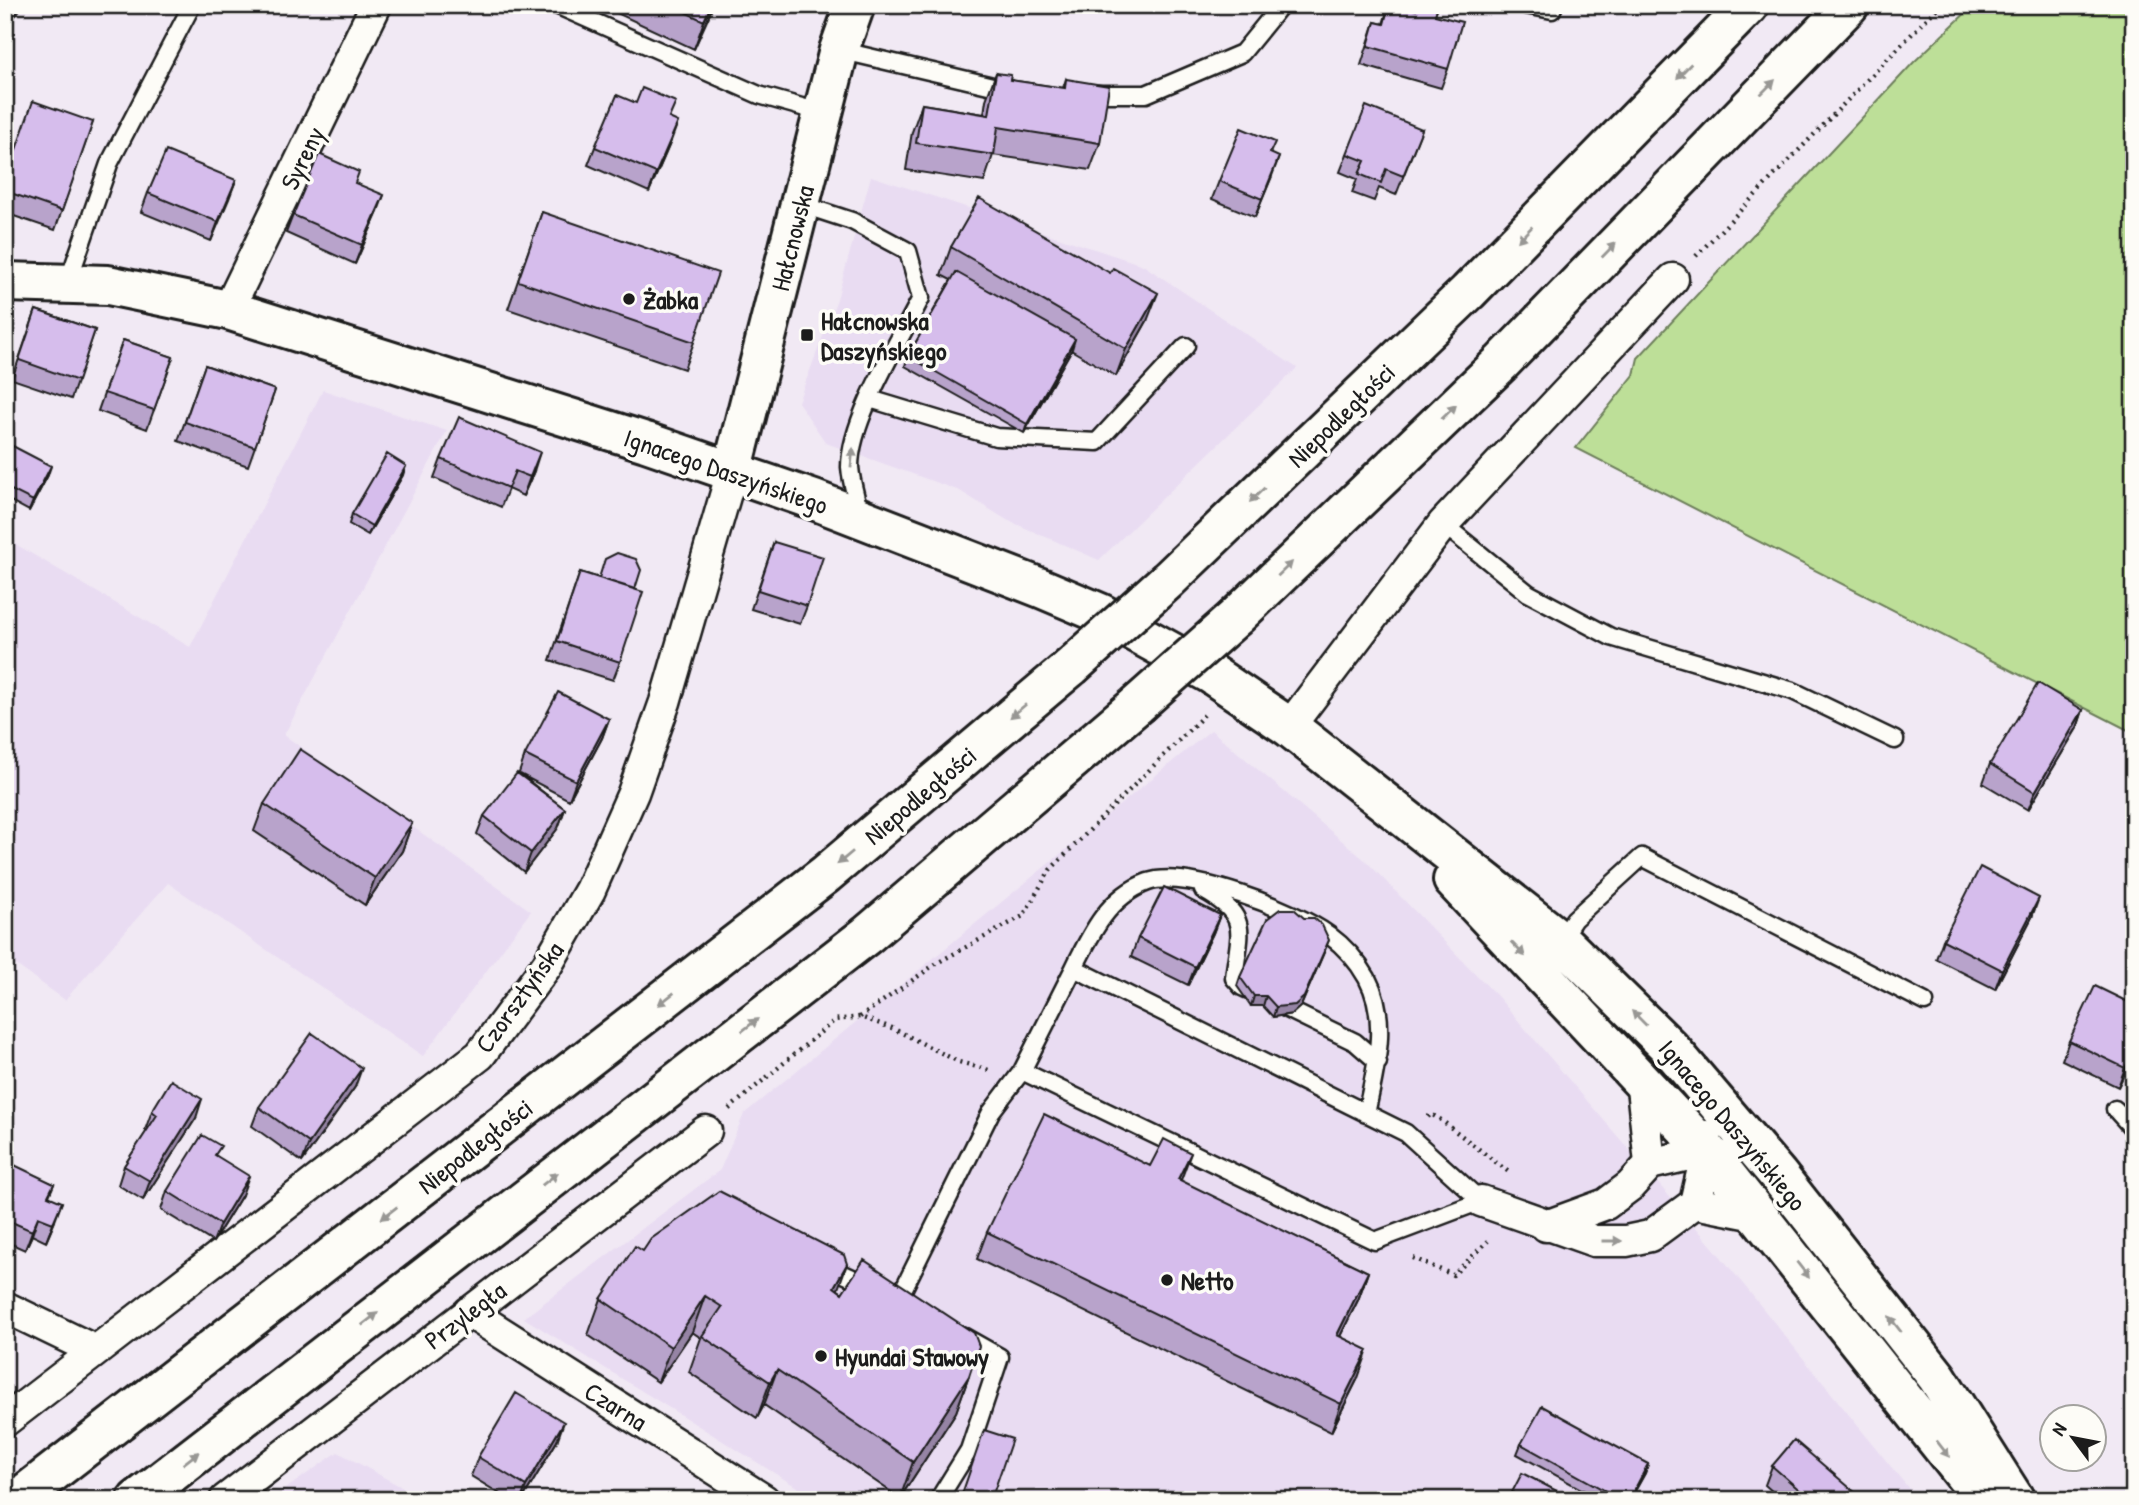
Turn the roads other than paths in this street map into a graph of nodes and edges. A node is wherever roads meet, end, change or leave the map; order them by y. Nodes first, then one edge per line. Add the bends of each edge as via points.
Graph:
1 (192, 5) edge
2 (376, 5) edge
3 (556, 5) edge
4 (855, 5) edge
5 (1281, 5) edge
6 (1525, 5) edge
7 (1554, 5) edge
8 (1749, 5) edge
9 (1849, 5) edge
10 (839, 50) junction
11 (1029, 94) edge
12 (1068, 94) edge
13 (823, 113) junction
14 (800, 204) junction
15 (1673, 279) road end
16 (5, 282) edge
17 (68, 282) junction
18 (228, 310) junction
19 (1186, 346) dead end
20 (870, 399) junction
21 (732, 471) junction
22 (860, 519) junction
23 (1443, 524) junction
24 (1289, 727) junction
25 (1895, 740) dead end
26 (1389, 808) junction
27 (1185, 880) junction
28 (1560, 940) junction
29 (1074, 968) junction
30 (1925, 1002) dead end
31 (1378, 1062) junction
32 (1022, 1071) junction
33 (1641, 1078) junction
34 (1702, 1086) junction
35 (2115, 1109) dead end
36 (1366, 1114) junction
37 (2134, 1130) edge
38 (706, 1131) road end
39 (1707, 1151) junction
40 (1650, 1164) junction
41 (1778, 1175) junction
42 (1481, 1201) junction
43 (1695, 1203) junction
44 (1761, 1216) junction
45 (1546, 1226) junction
46 (811, 1259) edge
47 (5, 1307) edge
48 (469, 1312) junction
49 (943, 1325) edge
50 (96, 1352) junction
51 (5, 1421) edge
52 (17, 1500) edge
53 (137, 1500) edge
54 (225, 1500) edge
55 (764, 1500) edge
56 (938, 1500) edge
57 (1983, 1500) edge
58 (2015, 1500) edge

1 - 17 lane via 109,164
2 - 18 street, Syreny
3 - 13 lane via 759,95
4 - 10 main road, Hałcnowska
5 - 12 lane via 1242,53 1158,89 1146,94
6 - 7 lane via 1552,10
8 -> 52 main road, Niepodległości, bridge via 1468,292 1168,580 1070,667 815,883
53 -> 9 main road, bridge via 867,934 1137,705 1236,617 1501,363
10 - 11 lane
10 - 13 main road, Hałcnowska
13 - 14 main road, Hałcnowska
14 - 20 lane via 852,221 908,251 921,298
14 - 21 main road, Hałcnowska
15 - 23 street
16 - 17 main road, Ignacego Daszyńskiego
17 - 18 main road, Ignacego Daszyńskiego via 162,294
18 - 21 main road, Ignacego Daszyńskiego
19 - 20 lane via 1097,442 996,436
22 -> 20 lane via 850,468 854,439
21 - 22 main road, Ignacego Daszyńskiego
21 - 50 street, Czorsztyńska via 634,793 590,890 547,965 480,1055
22 - 24 main road, Ignacego Daszyńskiego via 1100,614 1211,674
23 - 24 street
23 - 25 lane via 1528,593 1611,637 1793,691
24 - 26 main road, Ignacego Daszyńskiego
26 - 28 main road, Ignacego Daszyńskiego
26 -> 33 main road, Ignacego Daszyńskiego via 1470,900
27 - 29 lane via 1150,881 1124,895 1102,915
27 - 31 lane via 1221,900 1236,916 1242,935 1234,978 1242,987 1355,1042
27 - 31 lane via 1249,896 1327,933 1347,950 1368,980 1379,1021
28 - 30 lane via 1574,919 1642,857
34 -> 28 main road, Ignacego Daszyńskiego via 1670,1048
29 - 32 lane
29 - 36 lane
31 - 36 lane
32 - 42 lane via 1376,1241
32 - 46 lane via 991,1112 904,1303
33 - 39 main road, Ignacego Daszyńskiego
33 - 40 street
34 - 39 street
34 - 41 main road, Ignacego Daszyńskiego
35 - 37 lane
36 - 42 lane via 1406,1133
38 - 48 street, Przyległa
39 - 40 street
39 - 41 street
39 - 43 street
39 - 44 main road, Ignacego Daszyńskiego
40 - 45 street via 1606,1204
58 -> 41 main road, Ignacego Daszyńskiego via 1937,1377
42 - 45 street
43 - 44 street
45 -> 43 street via 1594,1241 1626,1241 1650,1236
44 -> 57 main road, Ignacego Daszyńskiego
47 - 50 street
48 - 54 street, Przyległa
48 - 55 street, Czarna
49 - 56 lane via 1000,1357 969,1450
50 - 51 street, Czorsztyńska

